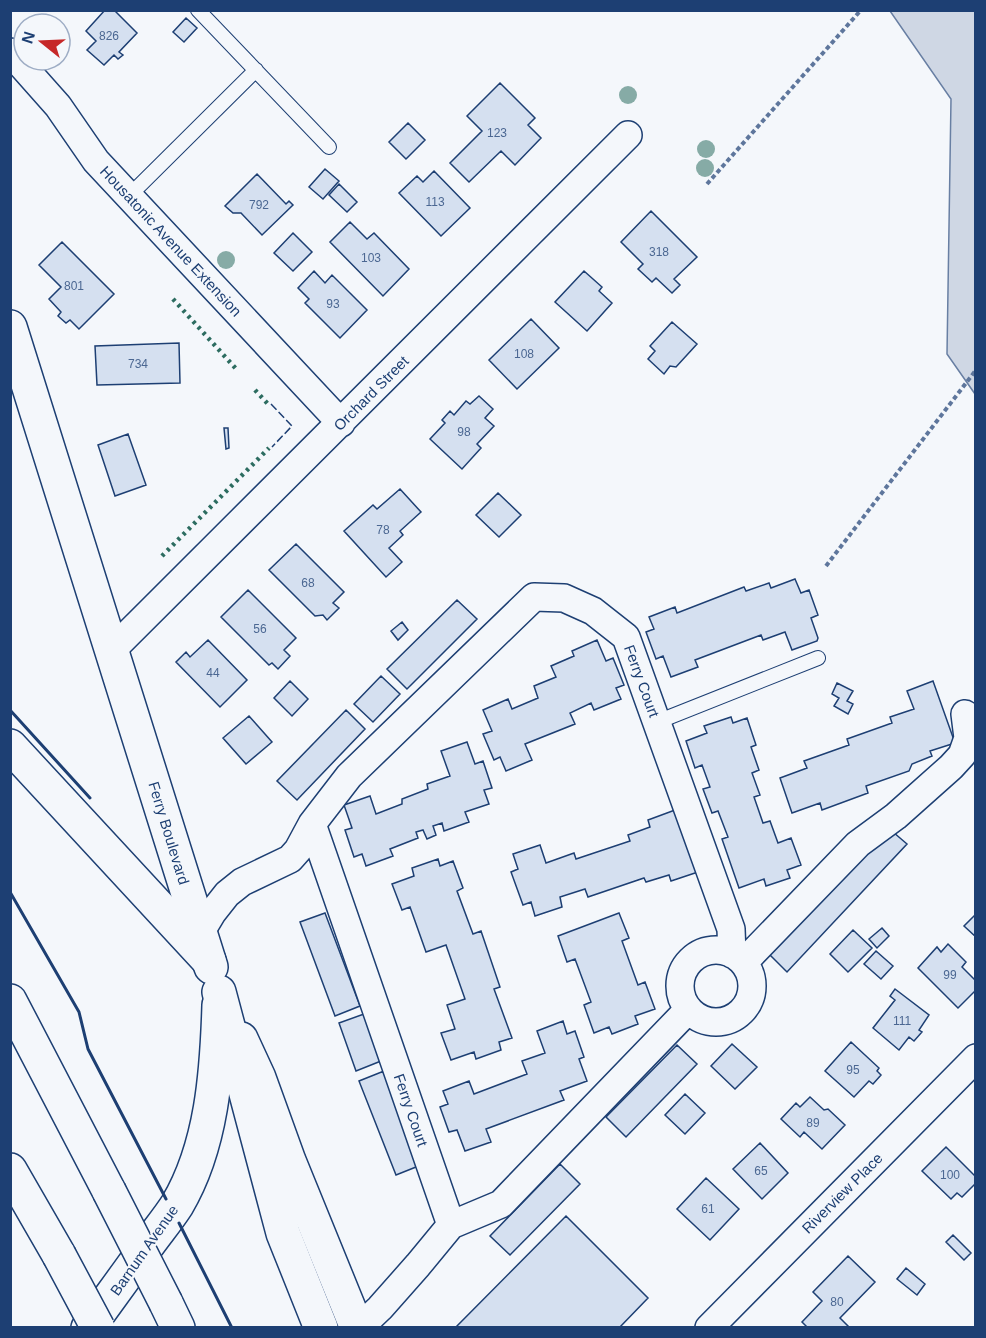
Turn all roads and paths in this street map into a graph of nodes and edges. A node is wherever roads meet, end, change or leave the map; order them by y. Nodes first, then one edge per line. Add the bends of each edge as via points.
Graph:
1 (198, 10) edge
2 (861, 10) edge
3 (10, 52) edge
4 (256, 70) junction
5 (628, 135) dead end
6 (329, 147) dead end
7 (707, 184) dead end
8 (129, 196) junction
9 (10, 327) edge
10 (975, 370) edge
11 (340, 423) junction
12 (826, 566) dead end
13 (112, 650) junction
14 (818, 658) dead end
15 (965, 714) dead end
16 (657, 722) junction
17 (10, 746) edge
18 (312, 824) junction
19 (738, 958) junction
20 (209, 962) junction
21 (10, 1001) edge
22 (688, 1010) junction
23 (975, 1058) edge
24 (10, 1170) edge
25 (451, 1225) junction
26 (172, 1315) edge
27 (88, 1328) edge
28 (98, 1328) edge
29 (321, 1328) edge
30 (358, 1328) edge
31 (709, 1328) edge

1 - 4 lane
2 - 7 path
3 - 8 street, Housatonic Avenue Extension via 58,106 96,161
4 - 6 lane
4 - 8 lane
5 - 11 street, Orchard Street
8 - 11 street, Housatonic Avenue Extension
9 - 13 main road, Ferry Boulevard
10 - 12 path
11 - 13 street, Orchard Street
13 - 20 main road, Ferry Boulevard
14 - 16 lane
15 - 19 street via 969,738 951,766 858,844
16 - 18 street, Ferry Court via 627,637 593,611 564,598 534,597 350,776
16 - 19 street, Ferry Court
17 - 20 main road
18 - 20 street, Ferry Court via 290,859 242,882 212,913
18 - 25 street, Ferry Court
19 - 22 street via 720,950 708,951 687,964 679,987
19 - 22 street, Ferry Court via 750,972 752,983 751,995 740,1014 719,1023 697,1018
20 - 27 main road, Barnum Avenue via 217,1056 199,1155 177,1204
20 - 29 main road via 283,1233
20 - 30 main road, Ferry Boulevard
21 - 26 main road, bridge
22 - 25 street via 501,1204
23 - 31 street, Riverview Place
24 - 28 main road, bridge
25 - 30 street

